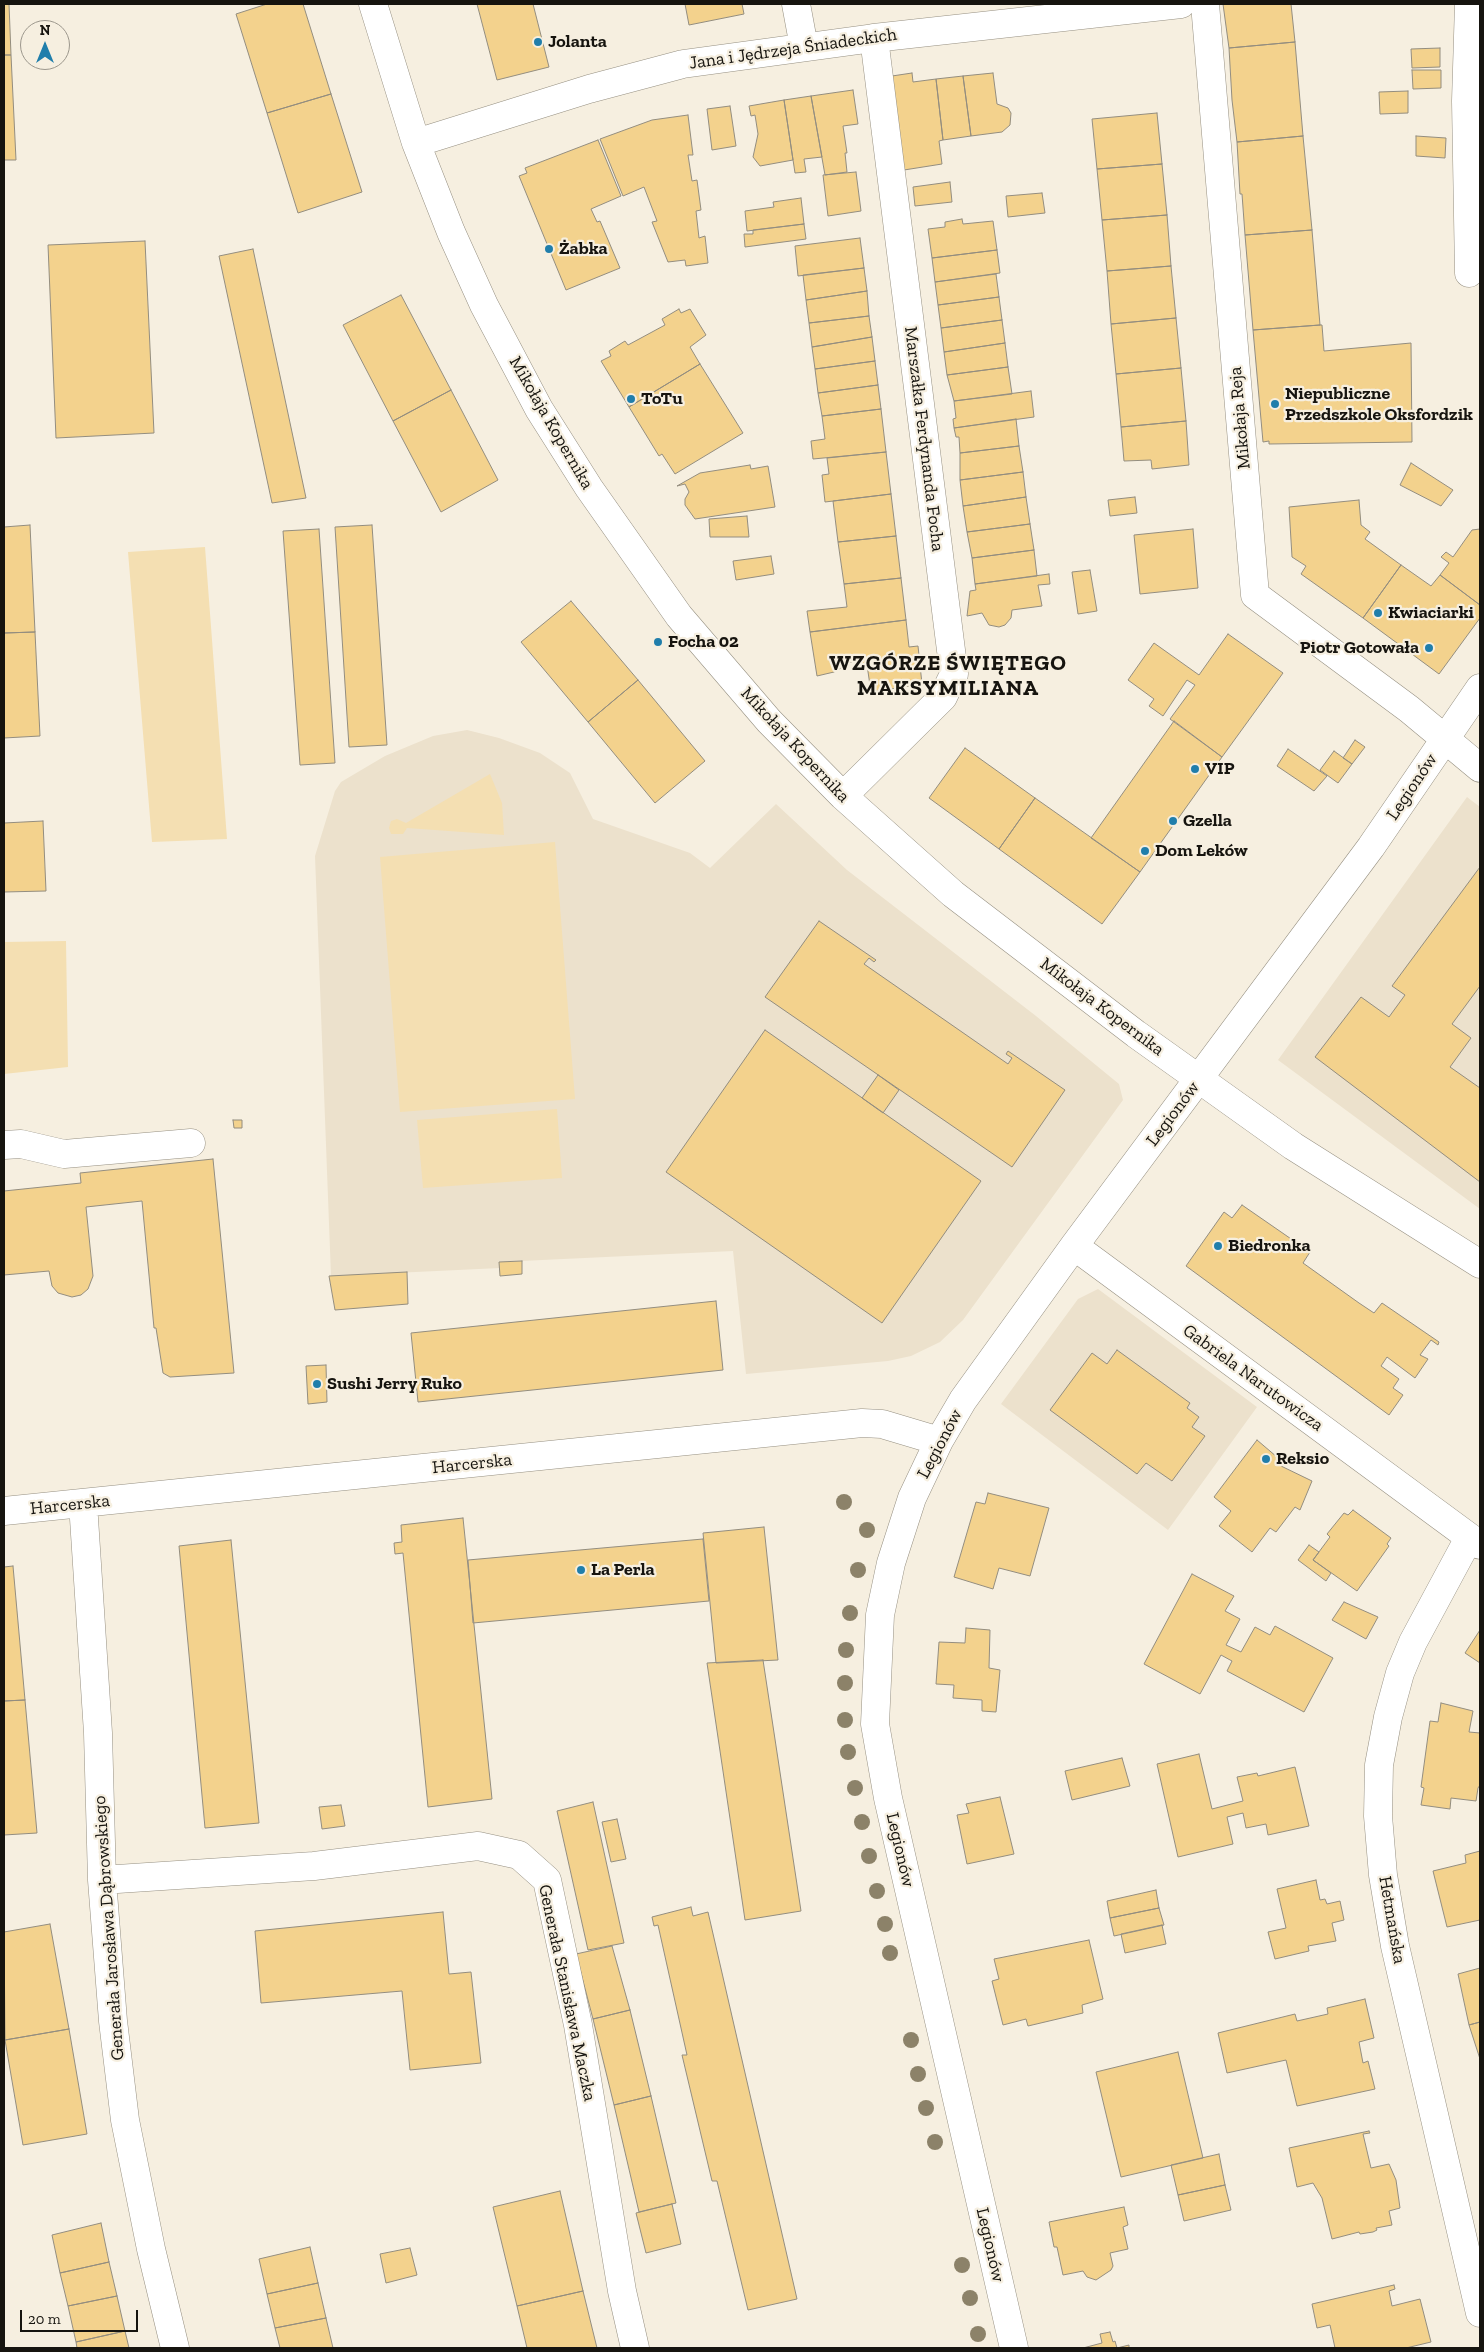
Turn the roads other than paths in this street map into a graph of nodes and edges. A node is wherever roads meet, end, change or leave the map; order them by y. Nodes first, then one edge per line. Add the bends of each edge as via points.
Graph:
1 (374, 4) edge
2 (796, 4) edge
3 (1181, 4) edge
4 (1205, 4) edge
5 (1469, 4) edge
6 (874, 38) junction
7 (804, 47) junction
8 (416, 144) junction
9 (1469, 273) dead end
10 (1480, 688) edge
11 (1445, 738) junction
12 (1480, 768) edge
13 (843, 796) junction
14 (1199, 1079) junction
15 (191, 1143) dead end
16 (4, 1145) edge
17 (1074, 1246) junction
18 (1480, 1264) edge
19 (939, 1441) junction
20 (84, 1503) junction
21 (4, 1511) edge
22 (1475, 1541) edge
23 (102, 1880) junction
24 (1480, 2313) edge
25 (176, 2348) edge
26 (634, 2348) edge
27 (1014, 2348) edge

1 - 8 street, Mikołaja Kopernika
2 - 7 street
3 - 6 street, Jana i Jędrzeja Śniadeckich
4 - 11 street, Mikołaja Reja via 1256,595
5 - 9 street via 1466,101
6 - 7 street, Jana i Jędrzeja Śniadeckich
6 - 13 street, Marszałka Ferdynanda Focha via 954,674 943,697
7 - 8 street, Jana i Jędrzeja Śniadeckich via 683,64 589,89
8 - 13 street, Mikołaja Kopernika via 484,305 539,409 588,488 679,616 769,721
10 - 11 street, Legionów
11 - 12 street, Mikołaja Reja
11 - 14 street, Legionów via 1371,847
13 - 14 street, Mikołaja Kopernika via 953,894
14 - 17 street, Legionów
14 - 18 street, Mikołaja Kopernika via 1294,1146
15 - 16 street via 64,1154 21,1144
17 - 19 street, Legionów via 963,1400
17 - 22 street, Gabriela Narutowicza
19 - 20 street, Harcerska via 882,1424 862,1423
19 - 27 street, Legionów via 912,1498 891,1563 880,1615 875,1724 888,1798
20 - 21 street, Harcerska
20 - 23 street, Generała Jarosława Dąbrowskiego via 98,1733
22 - 24 street, Hetmańska via 1413,1642 1400,1674 1379,1765 1378,1816 1383,1875 1395,1946
23 - 25 street, Generała Jarosława Dąbrowskiego via 124,2120
23 - 26 street, Generała Stanisława Maczka via 314,1866 478,1846 519,1855 547,1880 578,2025

